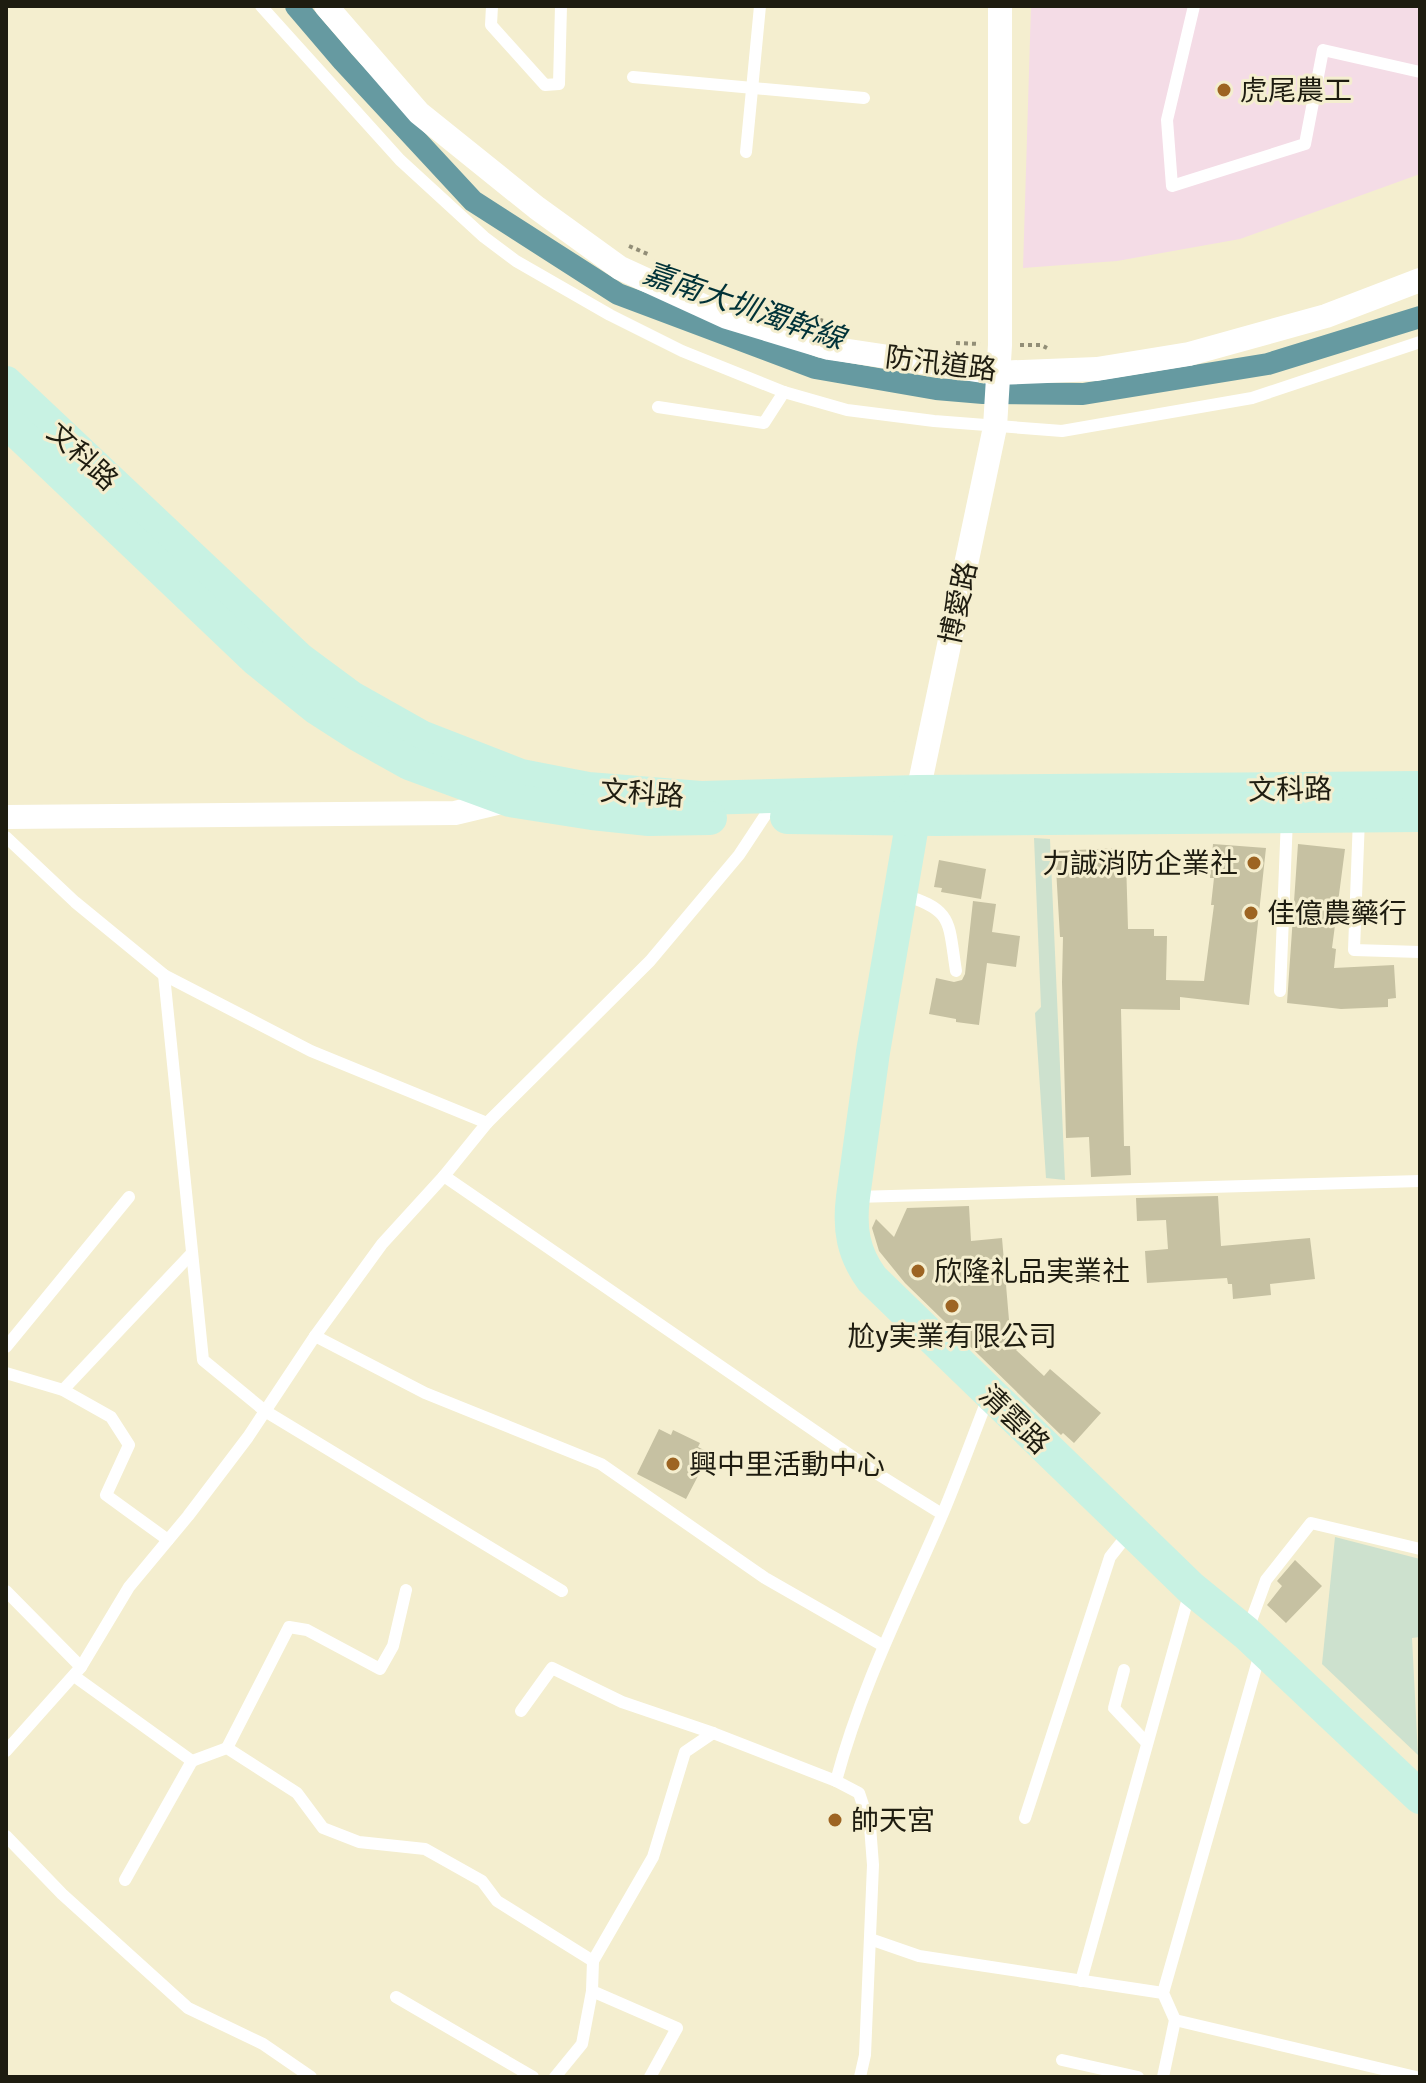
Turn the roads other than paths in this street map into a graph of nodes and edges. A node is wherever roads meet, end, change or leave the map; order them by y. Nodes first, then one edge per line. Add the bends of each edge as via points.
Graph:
1 (261, 6) edge
2 (326, 6) edge
3 (492, 6) edge
4 (561, 6) edge
5 (760, 6) edge
6 (1000, 6) edge
7 (1194, 6) edge
8 (1420, 72) edge
9 (633, 77) dead end
10 (752, 88) junction
11 (864, 98) dead end
12 (746, 152) dead end
13 (1420, 280) edge
14 (1420, 342) edge
15 (999, 376) junction
16 (6, 383) edge
17 (784, 392) junction
18 (658, 407) dead end
19 (995, 420) junction
20 (6, 421) edge
21 (66, 459) junction
22 (516, 788) junction
23 (1420, 788) edge
24 (916, 805) junction
25 (771, 806) junction
26 (1288, 815) junction
27 (1359, 815) junction
28 (1420, 815) edge
29 (6, 817) edge
30 (6, 837) edge
31 (901, 894) junction
32 (1420, 952) edge
33 (956, 971) dead end
34 (164, 975) junction
35 (1280, 991) dead end
36 (487, 1123) junction
37 (444, 1176) junction
38 (1420, 1181) edge
39 (129, 1197) dead end
40 (853, 1197) junction
41 (192, 1253) junction
42 (315, 1336) junction
43 (6, 1347) edge
44 (6, 1373) edge
45 (63, 1390) junction
46 (990, 1395) junction
47 (265, 1411) junction
48 (942, 1514) junction
49 (1131, 1530) junction
50 (168, 1540) junction
51 (1420, 1549) edge
52 (1191, 1588) junction
53 (406, 1590) dead end
54 (6, 1591) edge
55 (562, 1591) dead end
56 (1254, 1640) junction
57 (882, 1645) junction
58 (1124, 1670) dead end
59 (77, 1672) junction
60 (521, 1711) dead end
61 (713, 1733) junction
62 (1146, 1742) junction
63 (227, 1748) junction
64 (6, 1751) edge
65 (192, 1761) junction
66 (836, 1781) junction
67 (1420, 1797) edge
68 (1025, 1818) dead end
69 (6, 1836) edge
70 (125, 1880) dead end
71 (870, 1939) junction
72 (593, 1961) junction
73 (1081, 1981) junction
74 (592, 1991) junction
75 (1163, 1993) junction
76 (396, 1997) dead end
77 (1175, 2020) junction
78 (1062, 2060) dead end
79 (311, 2077) edge
80 (533, 2077) edge
81 (555, 2077) edge
82 (650, 2077) edge
83 (860, 2077) edge
84 (1138, 2077) edge
85 (1163, 2077) edge
86 (1416, 2077) edge

1 - 17 lane via 400,160 516,261 682,351
2 - 15 street, 防汛道路 via 419,113 620,268 727,317 829,348
3 - 4 lane via 491,25 545,85 559,84
5 - 10 lane
6 - 15 street
7 - 8 lane via 1167,120 1172,186 1305,144 1323,50
9 - 10 lane
10 - 11 lane
10 - 12 lane
13 - 15 street, 防汛道路 via 1326,316 1189,354 1097,369
14 - 19 lane via 1252,398 1062,431
15 - 19 street, 博愛路
16 - 21 main road, 文科路
17 - 18 lane via 764,423
17 - 19 lane via 847,410
19 - 24 street, 博愛路
20 - 21 main road, 文科路
21 - 22 main road, 文科路 via 284,684 409,763
22 - 25 main road, 文科路 via 592,813 649,819
22 - 29 street via 455,813
23 - 24 main road, 文科路
24 - 25 main road, 文科路
24 - 26 main road, 文科路
24 - 31 main road, 清雲路
25 - 36 lane via 739,855 650,961
26 - 27 main road, 文科路
26 - 35 lane
27 - 28 main road, 文科路
27 - 32 lane via 1354,950
30 - 34 lane
31 - 33 lane via 931,903 948,922
31 - 40 main road, 清雲路
34 - 36 lane via 311,1051
34 - 41 lane
36 - 37 lane
37 - 42 lane via 382,1244
37 - 48 lane
38 - 40 lane
39 - 43 lane
40 - 46 main road, 清雲路 via 853,1244 860,1262
41 - 45 lane
41 - 47 lane via 203,1360
42 - 47 lane
42 - 57 lane via 425,1393 601,1464 765,1578
44 - 45 lane
45 - 50 lane via 111,1417 129,1445 106,1495
46 - 48 lane
46 - 49 main road, 清雲路
47 - 50 lane
47 - 55 lane
48 - 57 lane
49 - 52 main road, 清雲路
49 - 68 lane via 1110,1557
50 - 59 lane via 129,1587
51 - 56 lane via 1311,1523 1266,1580
52 - 56 main road, 清雲路
52 - 62 lane
53 - 63 lane via 393,1646 380,1669 307,1630 289,1627
54 - 59 lane
56 - 67 main road, 清雲路
56 - 75 lane
57 - 66 lane
58 - 62 lane via 1114,1708
59 - 64 lane
59 - 65 lane
60 - 61 lane via 552,1668 622,1702
61 - 66 lane
61 - 72 lane via 685,1752 653,1857
62 - 73 lane
63 - 65 lane
63 - 72 lane via 297,1793 323,1828 359,1842 425,1849 482,1881 497,1901
65 - 70 lane
66 - 71 lane via 859,1793 870,1826
69 - 79 lane via 188,2008 263,2044
71 - 73 lane via 919,1956
71 - 83 lane
72 - 74 lane
73 - 75 lane
74 - 81 lane via 582,2044
74 - 82 lane via 677,2028
75 - 77 lane
76 - 80 lane
77 - 85 lane
77 - 86 lane
78 - 84 lane

